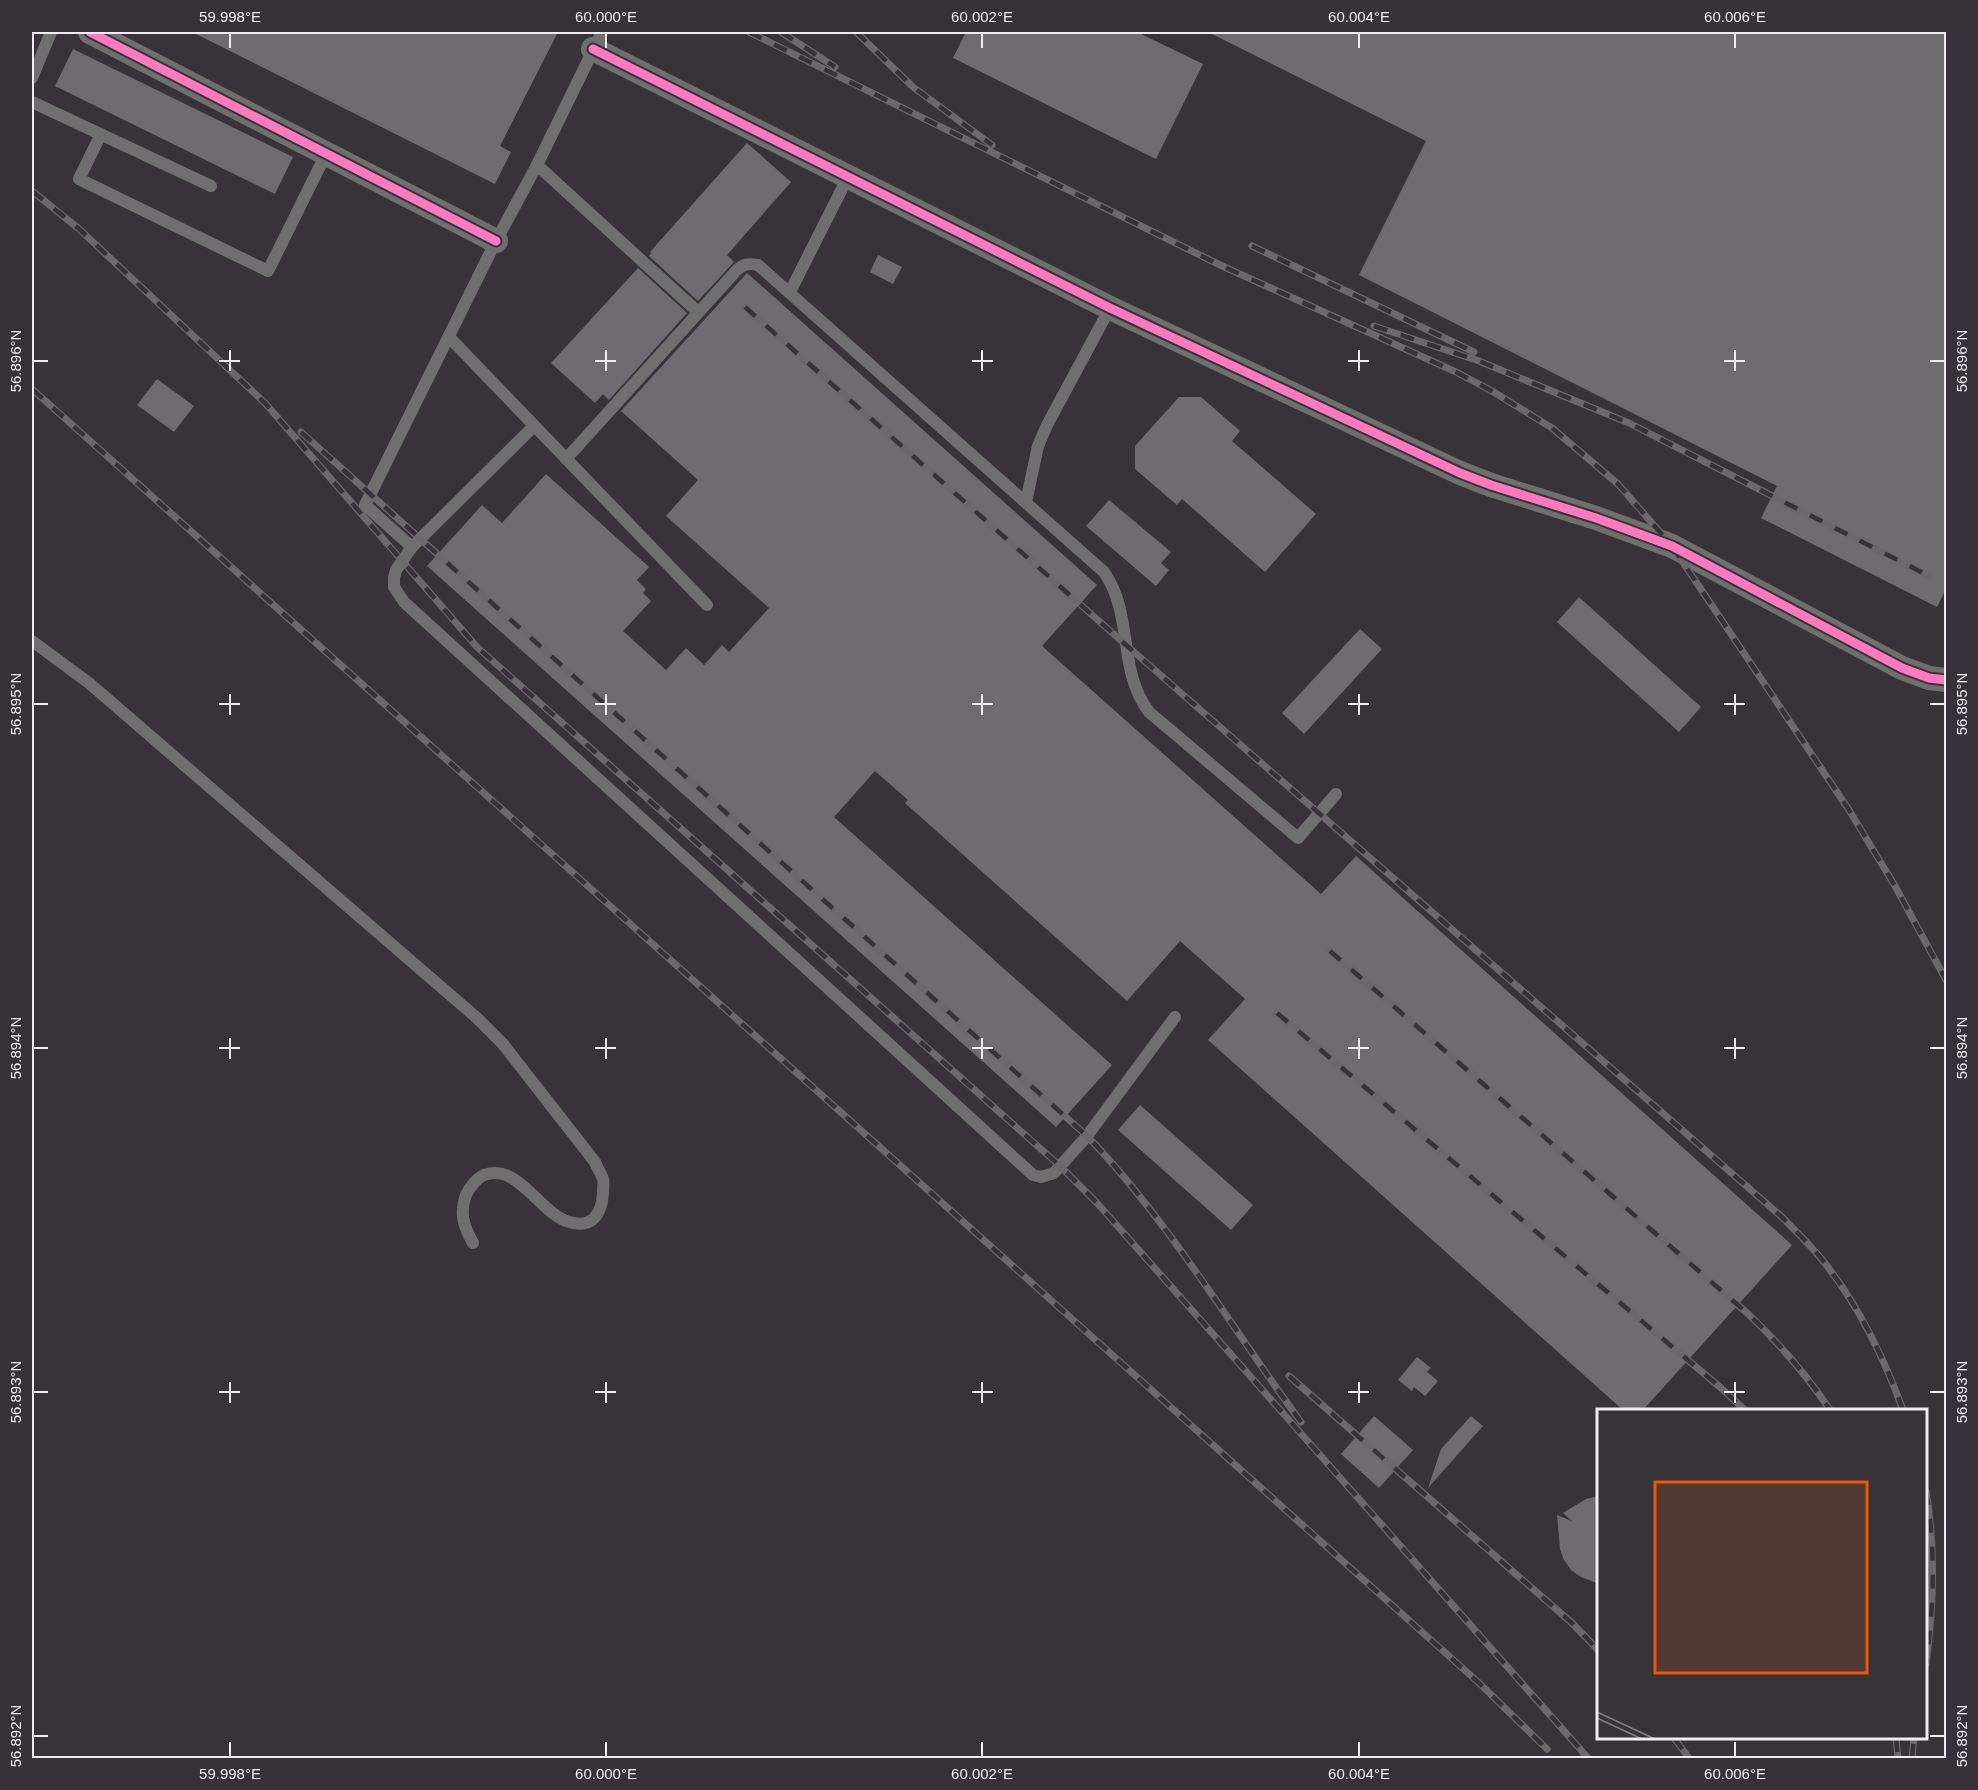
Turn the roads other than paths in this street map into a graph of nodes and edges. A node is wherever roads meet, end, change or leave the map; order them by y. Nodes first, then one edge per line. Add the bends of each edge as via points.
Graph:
1 (51, 32) edge
2 (90, 32) edge
3 (598, 40) edge
4 (32, 78) edge
5 (32, 102) edge
6 (101, 134) junction
7 (326, 154) junction
8 (537, 165) junction
9 (848, 177) junction
10 (212, 186) dead end
11 (496, 241) junction
12 (790, 292) junction
13 (1110, 308) junction
14 (698, 312) junction
15 (449, 337) junction
16 (534, 426) junction
17 (566, 459) junction
18 (1026, 502) junction
19 (412, 547) junction
20 (707, 605) dead end
21 (32, 641) edge
22 (1947, 680) edge
23 (1336, 794) dead end
24 (1175, 1017) dead end
25 (473, 1243) dead end

1 - 4 lane
2 - 7 street
3 - 8 lane
3 - 9 street
5 - 6 lane
6 - 7 lane via 79,179 268,271
6 - 10 lane
7 - 11 street
8 - 11 lane
8 - 14 lane
9 - 12 lane
9 - 13 street
11 - 15 lane
12 - 14 lane via 765,270 750,263 742,265
12 - 18 lane
13 - 18 lane via 1047,424 1033,464
13 - 22 street via 1460,473 1672,546 1902,668
14 - 17 lane
15 - 16 lane
15 - 19 lane via 365,505
16 - 17 lane
16 - 19 lane
17 - 20 lane
18 - 23 lane via 1110,581 1119,603 1134,687 1149,712 1298,838
19 - 24 lane via 394,578 394,586 404,602 1034,1175 1054,1173 1087,1136
21 - 25 lane via 89,683 477,1018 503,1044 595,1162 604,1181 600,1211 593,1221 582,1224 567,1222 551,1212 505,1175 494,1172 481,1177 464,1201 464,1227

